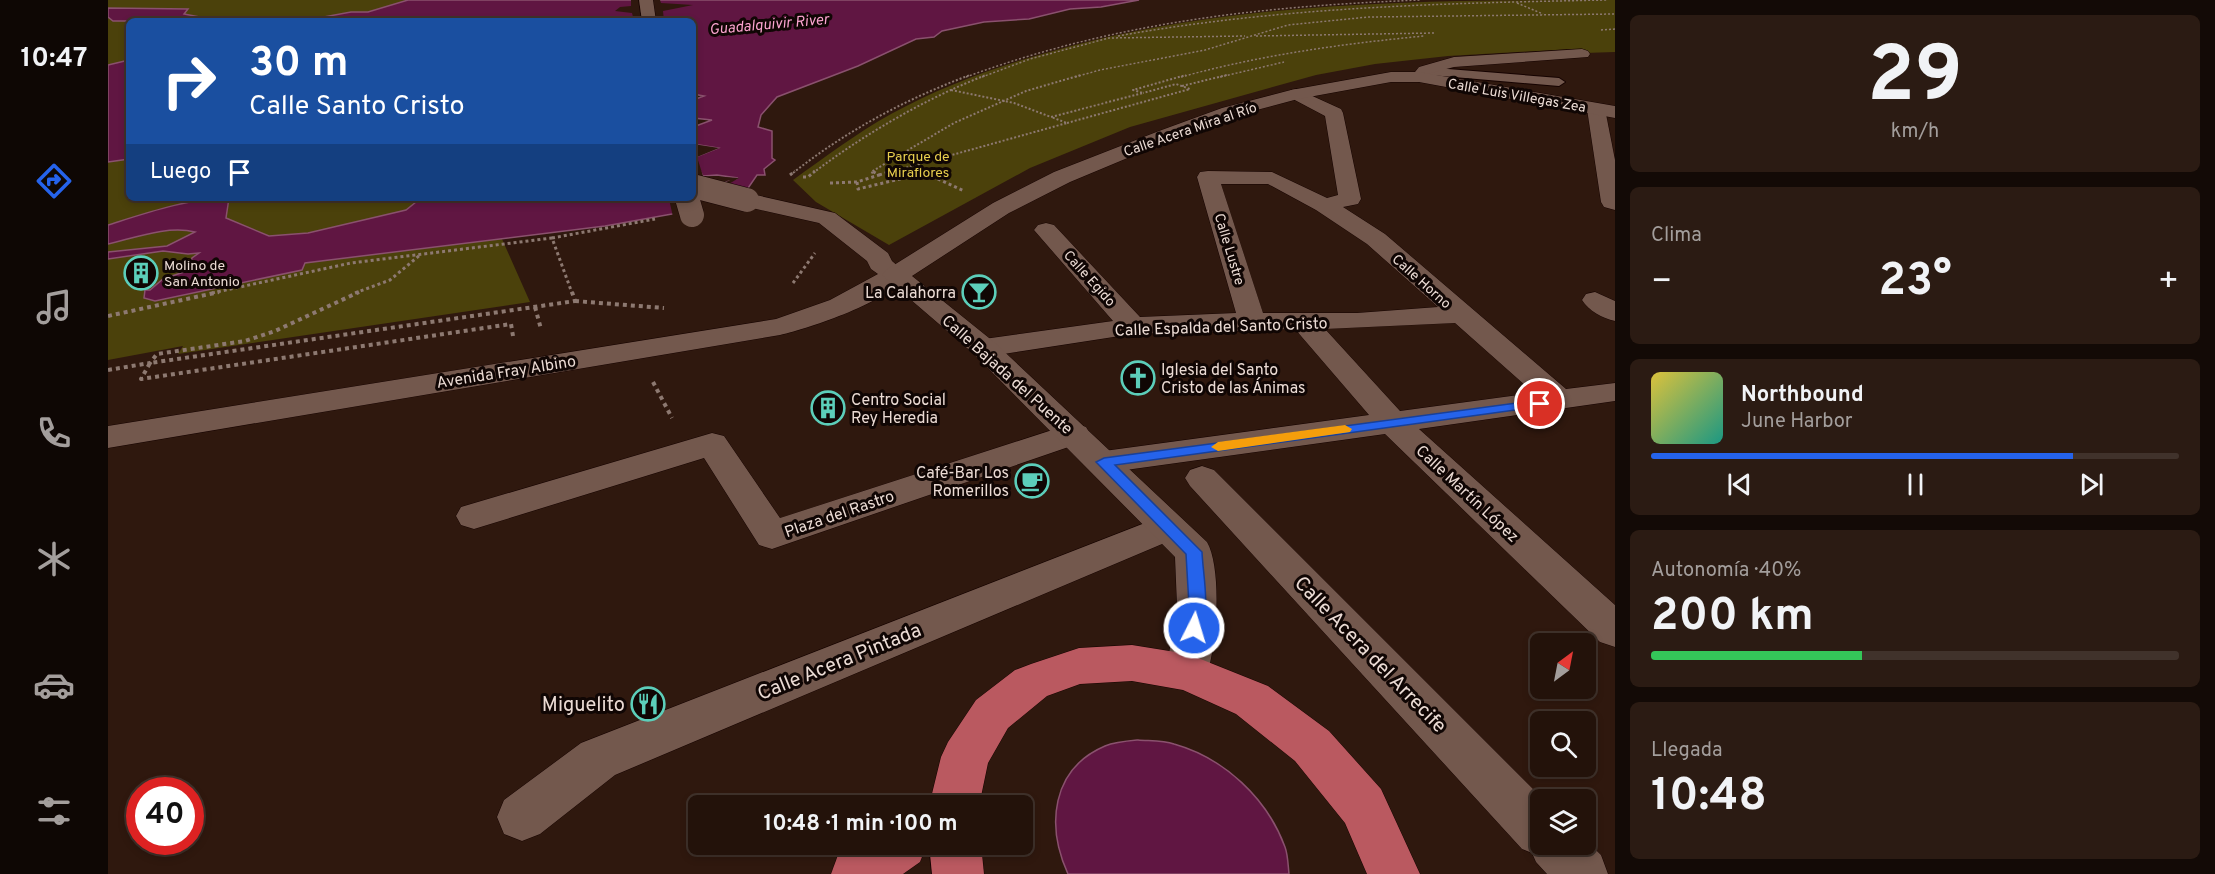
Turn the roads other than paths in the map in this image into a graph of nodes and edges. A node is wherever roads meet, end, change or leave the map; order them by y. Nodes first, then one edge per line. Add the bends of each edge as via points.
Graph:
1 (646, 0) edge
2 (649, 18) edge
3 (1582, 54) dead end
4 (1421, 74) junction
5 (1559, 82) dead end
6 (1297, 94) junction
7 (1605, 111) edge
8 (1208, 177) joint
9 (696, 187) edge
10 (1615, 203) edge
11 (1324, 205) junction
12 (1046, 230) dead end
13 (895, 275) junction
14 (1459, 314) junction
15 (1252, 321) junction
16 (1304, 323) junction
17 (1133, 326) junction
18 (984, 348) junction
19 (1615, 392) edge
20 (1561, 401) junction
21 (1393, 423) junction
22 (1074, 434) junction
23 (108, 437) edge
24 (1104, 462) junction
25 (1202, 478) dead end
26 (474, 516) dead end
27 (1168, 527) junction
28 (1615, 630) edge
29 (1188, 672) junction
30 (957, 795) edge
31 (522, 817) dead end
32 (1530, 821) edge
33 (885, 855) edge
34 (956, 855) edge
35 (1564, 855) edge
36 (856, 874) edge
37 (958, 874) edge
38 (1394, 874) edge
39 (1582, 874) edge

1 - 2 street
3 - 4 street, Calle Acera Mira al Río via 1483,60 1437,66
4 - 5 lane
4 - 6 street, Calle Acera Mira al Río
4 - 7 street, Calle Luis Villegas Zea
6 - 11 street via 1334,113 1350,199
6 - 13 street, Calle Acera Mira al Río via 1228,112 1062,177 1000,208
7 - 10 street
8 - 11 street, Calle Horno via 1272,178
8 - 15 street, Calle Lustre
9 - 13 street, Calle Bajada del Puente, bridge via 827,218
11 - 14 street, Calle Horno via 1376,239
12 - 17 street, Calle Egido
13 - 18 street, Calle Bajada del Puente
13 - 23 street, Avenida Fray Albino via 830,312 780,327
14 - 16 street, Calle Espalda del Santo Cristo
14 - 20 street, Calle Horno
15 - 16 street, Calle Espalda del Santo Cristo
15 - 17 street, Calle Espalda del Santo Cristo
16 - 21 street, Calle Martín López
17 - 18 street, Calle Espalda del Santo Cristo
18 - 22 street, Calle Bajada del Puente
19 - 20 street
20 - 21 street
21 - 24 street
21 - 28 street, Calle Martín López
22 - 24 street, Calle Bajada del Puente
22 - 26 street, Plaza del Rastro via 771,535 712,444
24 - 27 street, Calle Bajada del Puente
25 - 32 street, Calle Acera del Arrecife
27 - 29 street, Calle Bajada del Puente via 1194,552 1197,605
27 - 31 street, Calle Acera Pintada via 598,759
29 - 30 main road via 1132,663 1089,665 1031,683 992,714 966,757
29 - 38 main road via 1252,700 1312,746 1363,806
33 - 36 main road
34 - 37 main road
35 - 39 street

